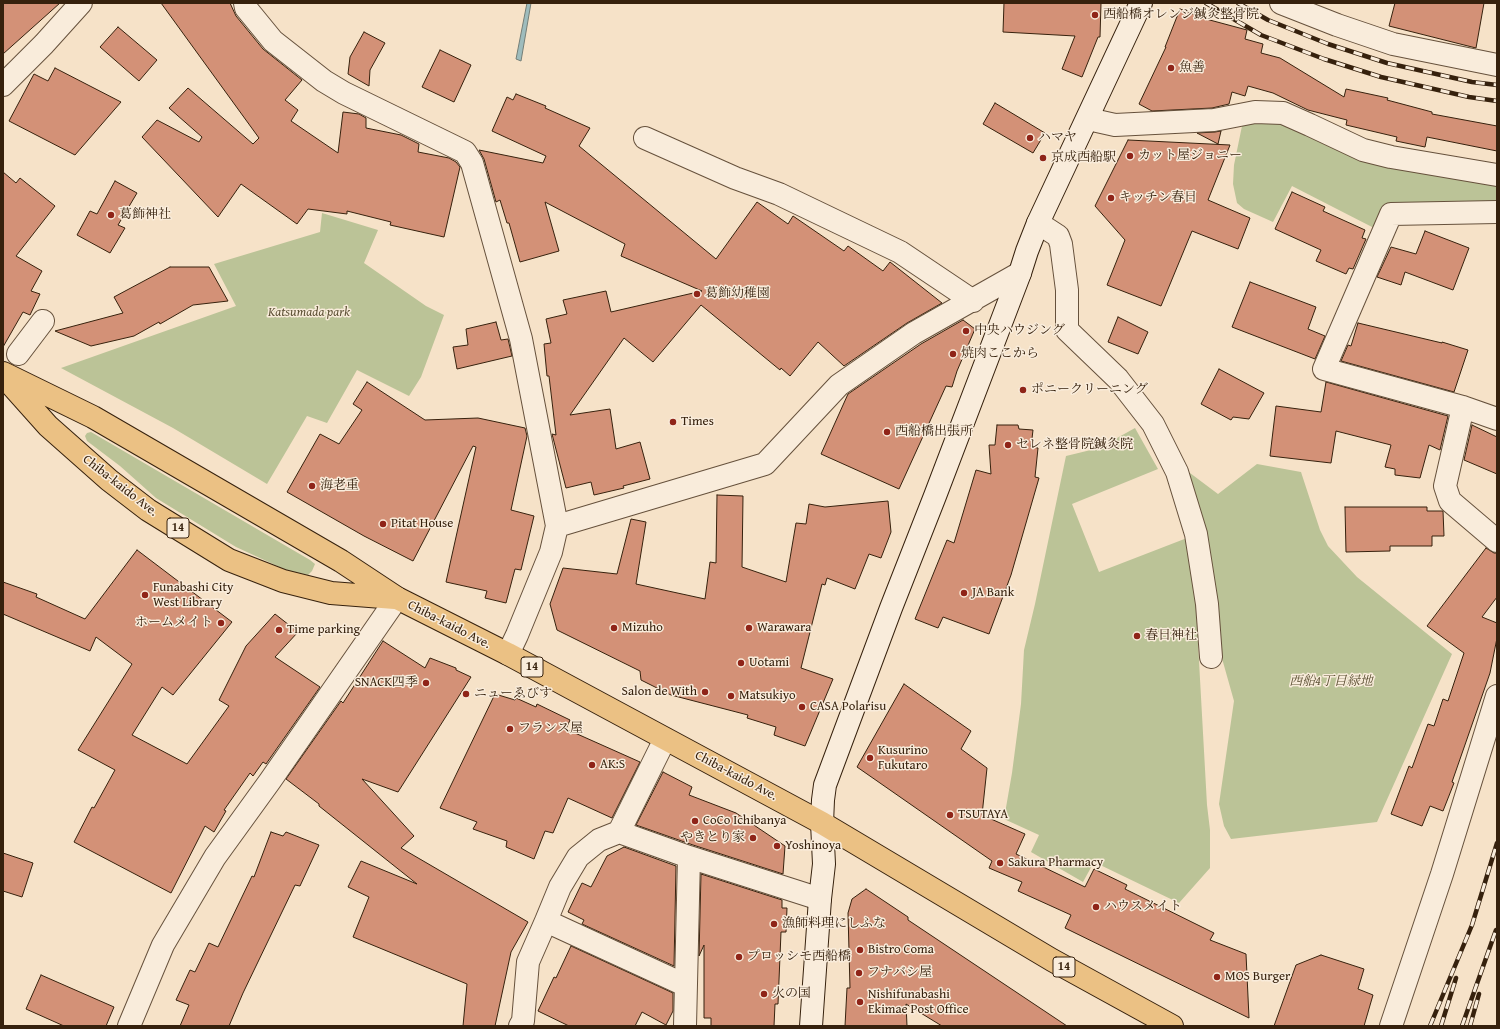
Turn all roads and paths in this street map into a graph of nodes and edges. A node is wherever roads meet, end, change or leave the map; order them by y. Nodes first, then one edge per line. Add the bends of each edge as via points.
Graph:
1 (81, 3) edge
2 (245, 3) edge
3 (1141, 3) edge
4 (1281, 3) edge
5 (1497, 65) edge
6 (3, 85) edge
7 (1088, 119) junction
8 (645, 138) dead end
9 (1497, 175) edge
10 (1497, 212) edge
11 (1038, 223) junction
12 (1020, 273) junction
13 (973, 301) junction
14 (43, 321) dead end
15 (18, 354) dead end
16 (3, 374) edge
17 (1463, 407) junction
18 (1497, 418) edge
19 (557, 526) junction
20 (1497, 541) edge
21 (397, 598) junction
22 (508, 654) junction
23 (1211, 656) dead end
24 (1497, 696) edge
25 (665, 738) junction
26 (822, 823) junction
27 (619, 832) junction
28 (689, 857) junction
29 (820, 899) junction
30 (546, 921) junction
31 (685, 984) junction
32 (526, 1024) edge
33 (129, 1026) edge
34 (685, 1026) edge
35 (811, 1026) edge
36 (1172, 1026) edge
37 (1391, 1026) edge

1 - 6 street
2 - 19 street via 246,8 273,40 324,81 465,152 472,163 520,339
3 - 7 street
4 - 5 street via 1393,44
7 - 9 street via 1115,125 1214,120 1255,112 1282,114 1363,150
7 - 11 street
8 - 13 street via 735,178 779,194 900,252
10 - 17 street via 1391,214 1324,369
11 - 12 street
11 - 23 street via 1058,236 1061,244 1068,290 1067,330 1123,385 1153,424 1177,472 1196,534 1207,604
12 - 13 street
12 - 26 street via 828,776
13 - 19 street via 914,333 839,385 764,464
14 - 15 street
16 - 21 highway, Chiba-kaido Ave. / 14 via 93,417 341,561
16 - 21 highway, Chiba-kaido Ave. / 14 via 48,426 109,480 148,510 229,560 283,581 331,593
17 - 18 street
17 - 20 street via 1445,486 1450,501
19 - 22 street via 551,552
21 - 22 highway, Chiba-kaido Ave. / 14
21 - 33 street via 215,857 163,945
22 - 25 highway, Chiba-kaido Ave. / 14
24 - 37 street via 1442,874
25 - 26 highway, Chiba-kaido Ave. / 14
25 - 27 street
26 - 29 street via 824,864
26 - 36 highway, Chiba-kaido Ave. / 14 via 1052,960
27 - 28 street
27 - 30 street via 599,840 578,857 560,887
28 - 29 street
28 - 31 street
29 - 35 street
30 - 31 street
30 - 32 street via 528,962
31 - 34 street

